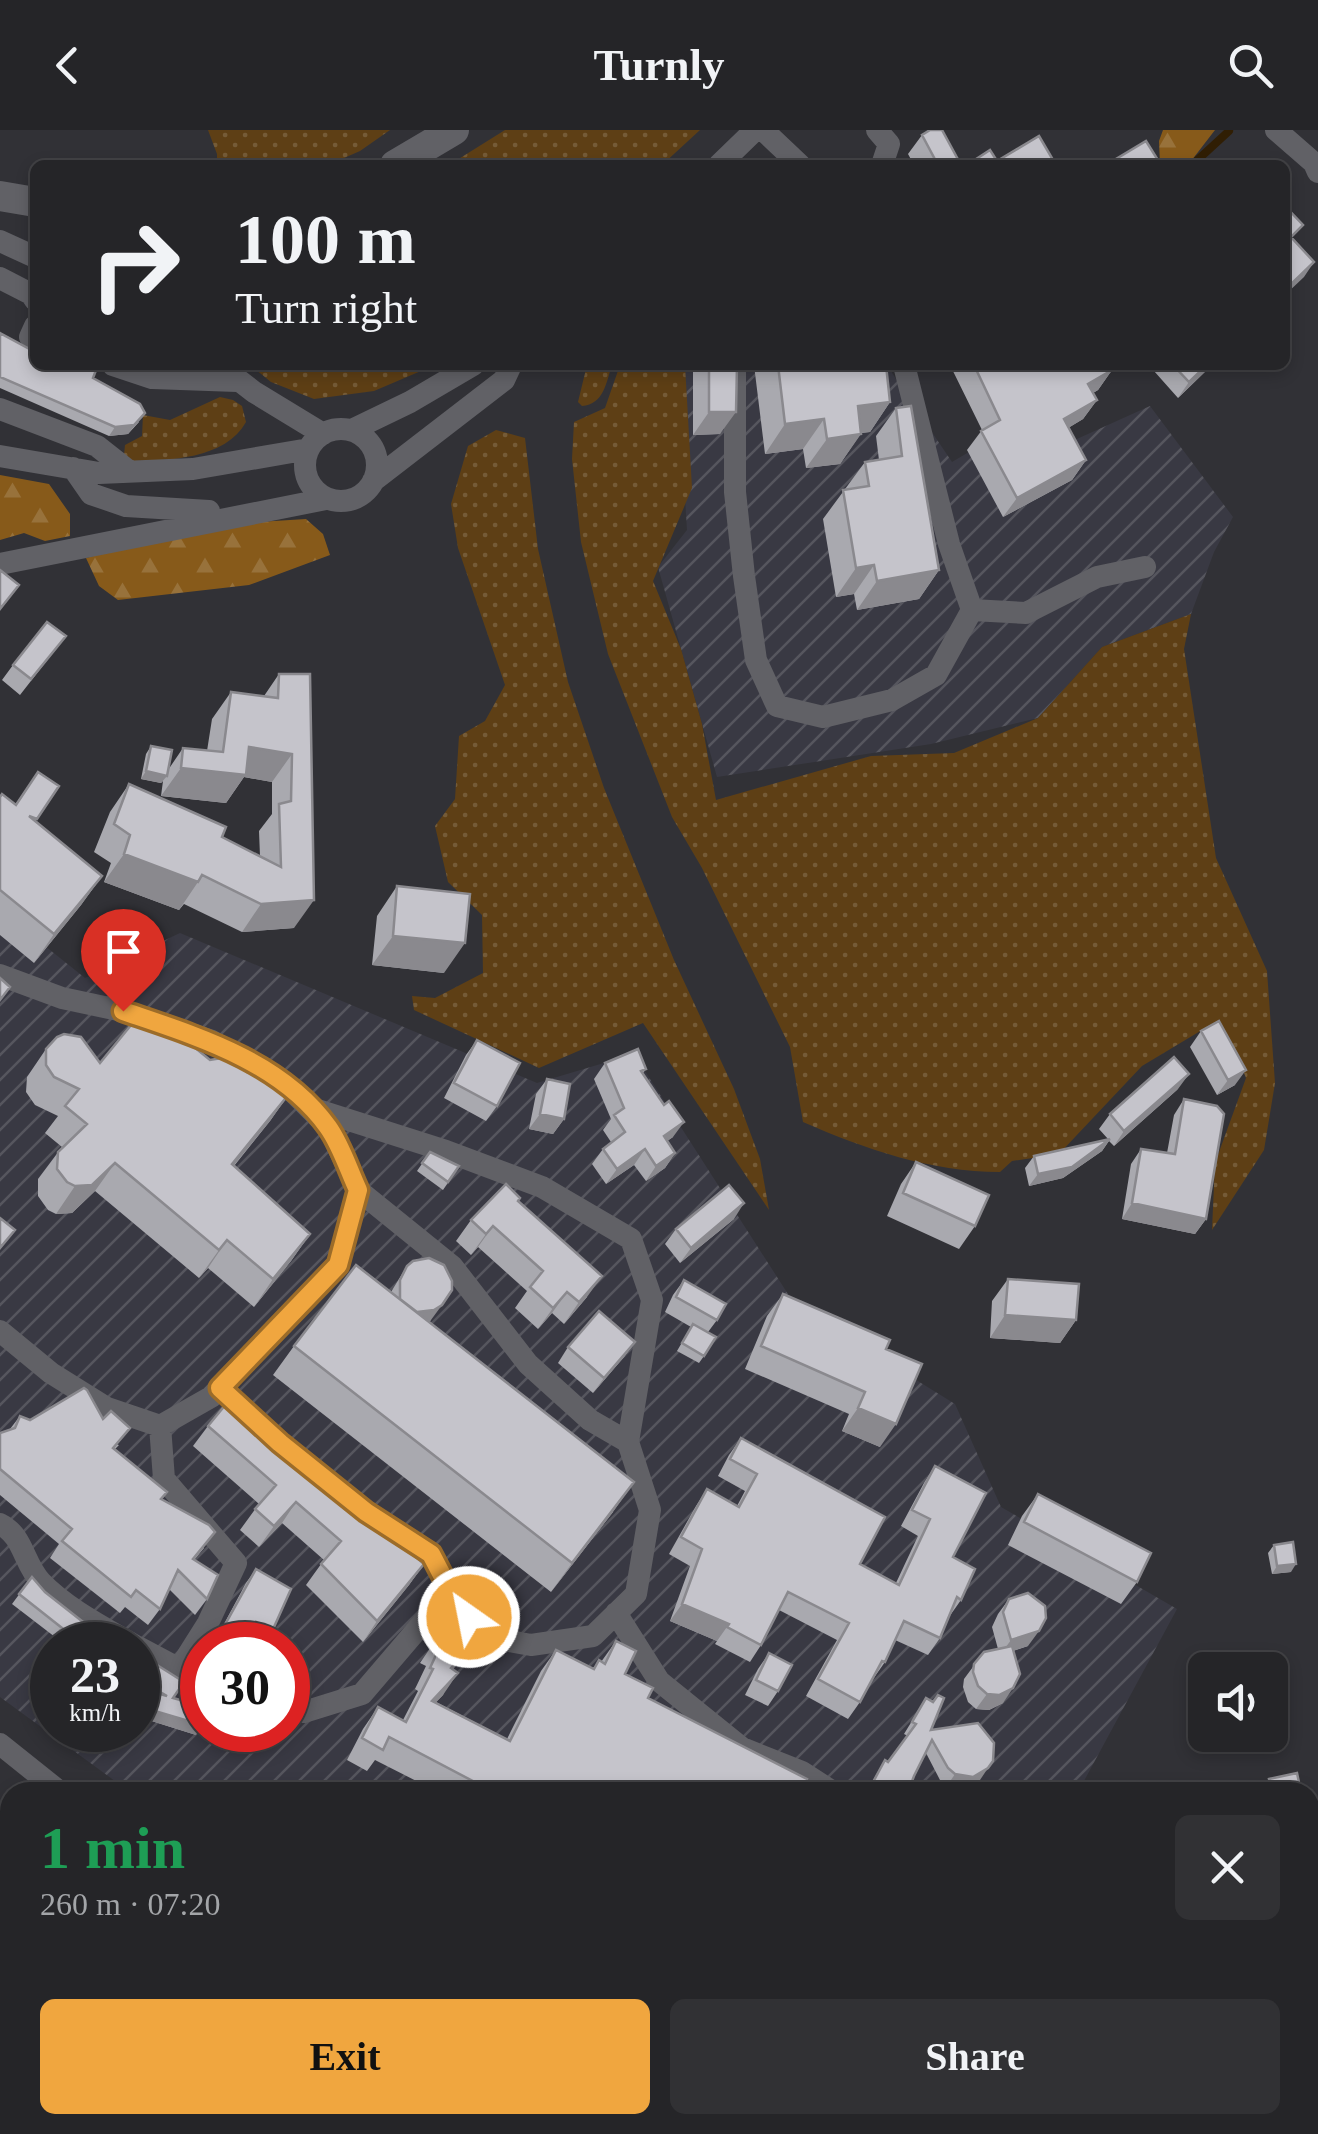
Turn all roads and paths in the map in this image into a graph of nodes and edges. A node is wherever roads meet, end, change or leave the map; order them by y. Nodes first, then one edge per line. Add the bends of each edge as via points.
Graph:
1 (454, 130) edge
2 (756, 130) edge
3 (764, 130) edge
4 (876, 130) edge
5 (1276, 130) edge
6 (403, 160) edge
7 (724, 160) edge
8 (795, 160) edge
9 (884, 160) edge
10 (1317, 166) edge
11 (0, 196) edge
12 (30, 201) edge
13 (0, 241) edge
14 (30, 255) edge
15 (0, 278) edge
16 (30, 293) edge
17 (128, 370) edge
18 (464, 370) edge
19 (509, 370) edge
20 (735, 370) edge
21 (905, 370) edge
22 (229, 373) edge
23 (0, 409) edge
24 (35, 422) junction
25 (352, 430) junction
26 (82, 440) junction
27 (316, 441) junction
28 (11, 457) edge
29 (73, 468) junction
30 (130, 472) junction
31 (374, 481) junction
32 (326, 499) junction
33 (284, 506) junction
34 (0, 564) edge
35 (1146, 568) dead end
36 (972, 610) junction
37 (0, 974) edge
38 (308, 1106) junction
39 (358, 1190) junction
40 (0, 1331) edge
41 (220, 1388) junction
42 (160, 1426) junction
43 (628, 1442) junction
44 (0, 1524) edge
45 (450, 1591) junction
46 (616, 1614) junction
47 (95, 1622) edge
48 (160, 1659) edge
49 (179, 1670) joint
50 (310, 1710) edge
51 (0, 1744) edge
52 (48, 1782) edge
53 (818, 1782) edge

1 - 6 street
2 - 7 street
3 - 8 street
4 - 9 street via 889,144
5 - 10 street
11 - 12 street
13 - 14 street
15 - 16 street
17 - 22 street via 152,378
18 - 25 street
19 - 31 street
20 - 36 street via 735,492 744,576 756,660 777,706 823,717 892,700 936,675
21 - 36 street
22 - 27 street
23 - 24 street
24 - 26 street
24 - 28 street
25 - 27 street via 340,428
25 - 31 street via 376,453
26 - 29 street
26 - 30 street
27 - 30 street via 193,469
27 - 32 street via 305,470
28 - 29 street
29 - 30 street
29 - 33 street via 91,494 126,506 225,512
31 - 32 street via 350,501
32 - 33 street
33 - 34 street
35 - 36 street via 1097,577 1026,613
37 - 38 street via 212,1041 280,1080
38 - 39 street via 328,1128
38 - 43 street via 542,1187 631,1239 652,1300
39 - 41 street via 338,1265
39 - 43 street via 452,1266 528,1364 590,1420
40 - 42 street via 107,1408
41 - 42 street
41 - 45 street via 366,1512 431,1554
42 - 49 street via 164,1480 236,1563
43 - 46 street via 650,1510 636,1594
44 - 47 street via 13,1530 39,1580
45 - 46 street via 483,1636 530,1645 593,1636
45 - 50 street via 362,1694
46 - 53 street via 660,1681 742,1748
48 - 49 street
51 - 52 street

